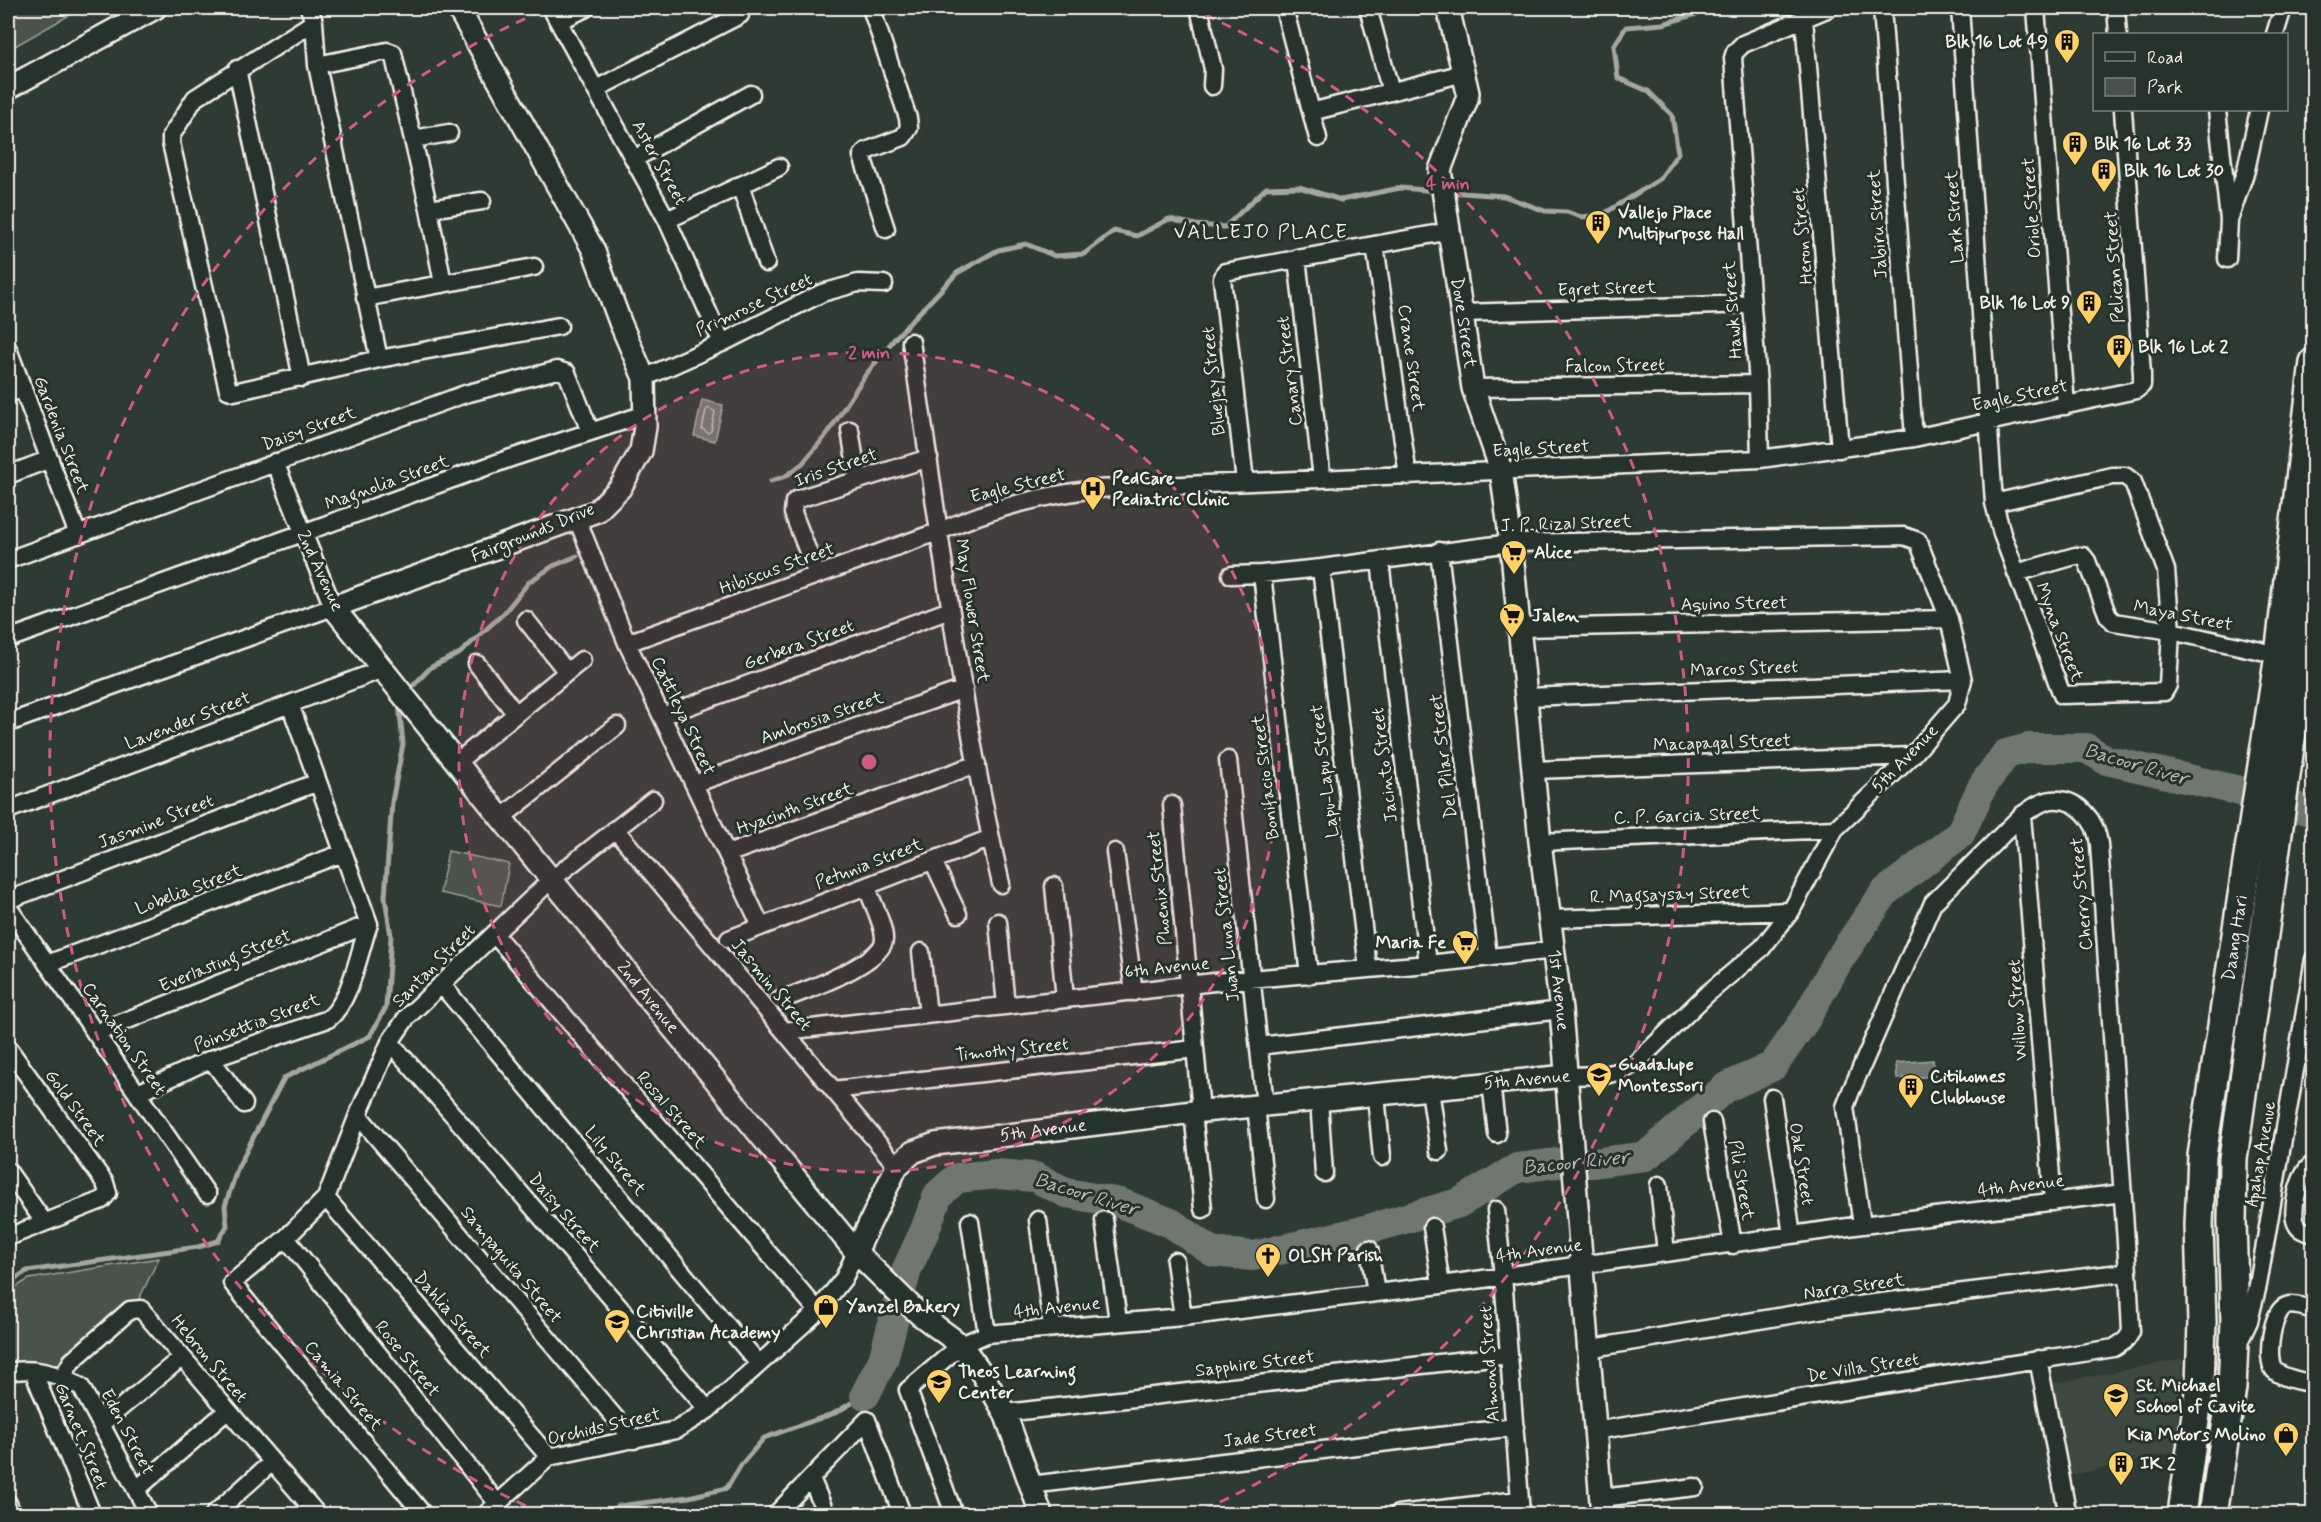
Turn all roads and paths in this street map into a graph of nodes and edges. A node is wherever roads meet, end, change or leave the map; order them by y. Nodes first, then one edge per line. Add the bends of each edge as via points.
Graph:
1 (155, 8) edge
2 (458, 8) edge
3 (586, 8) edge
4 (871, 8) edge
5 (1199, 8) edge
6 (1284, 8) edge
7 (1368, 8) edge
8 (1448, 8) edge
9 (1830, 8) edge
10 (1882, 8) edge
11 (1960, 8) edge
12 (2036, 8) edge
13 (2116, 8) edge
14 (2283, 8) edge
15 (555, 14) edge
16 (312, 15) edge
17 (740, 15) dead end
18 (1804, 19) junction
19 (2118, 33) edge
20 (2275, 33) edge
21 (317, 65) junction
22 (237, 69) junction
23 (1464, 73) junction
24 (1212, 86) dead end
25 (8, 87) edge
26 (596, 89) junction
27 (1391, 92) junction
28 (751, 94) dead end
29 (2123, 111) edge
30 (2217, 111) edge
31 (2259, 111) edge
32 (1311, 112) junction
33 (449, 133) dead end
34 (1318, 138) dead end
35 (413, 139) junction
36 (634, 159) junction
37 (2222, 163) junction
38 (779, 167) dead end
39 (2246, 170) junction
40 (740, 186) junction
41 (482, 201) dead end
42 (429, 209) junction
43 (668, 220) junction
44 (2229, 220) junction
45 (886, 229) dead end
46 (1451, 231) junction
47 (1375, 244) junction
48 (1297, 258) junction
49 (2227, 259) dead end
50 (766, 263) dead end
51 (534, 267) dead end
52 (443, 284) junction
53 (884, 284) dead end
54 (365, 298) junction
55 (1752, 304) junction
56 (1463, 313) junction
57 (559, 326) dead end
58 (911, 342) dead end
59 (722, 343) junction
60 (8, 349) edge
61 (379, 359) junction
62 (2313, 362) edge
63 (302, 378) junction
64 (644, 378) junction
65 (1758, 384) junction
66 (2142, 385) joint
67 (1473, 388) junction
68 (15, 391) edge
69 (2066, 406) junction
70 (645, 414) junction
71 (1989, 423) junction
72 (850, 430) dead end
73 (590, 431) junction
74 (1914, 438) junction
75 (1840, 449) junction
76 (929, 458) junction
77 (50, 459) junction
78 (1760, 459) junction
79 (274, 462) junction
80 (1501, 470) junction
81 (8, 475) edge
82 (1408, 476) junction
83 (858, 480) junction
84 (1322, 480) junction
85 (1245, 482) junction
86 (1994, 503) junction
87 (577, 519) junction
88 (940, 531) junction
89 (78, 535) junction
90 (302, 535) junction
91 (1511, 543) junction
92 (1439, 551) junction
93 (2302, 557) edge
94 (8, 560) edge
95 (1380, 561) junction
96 (1321, 568) junction
97 (2016, 573) junction
98 (2313, 573) edge
99 (1262, 574) junction
100 (818, 575) junction
101 (1231, 575) dead end
102 (333, 607) junction
103 (950, 610) junction
104 (1949, 619) junction
105 (526, 620) dead end
106 (1521, 628) junction
107 (2171, 631) junction
108 (8, 639) edge
109 (627, 644) junction
110 (2291, 657) junction
111 (582, 660) dead end
112 (477, 664) dead end
113 (382, 669) junction
114 (567, 672) junction
115 (1963, 680) junction
116 (964, 689) junction
117 (1527, 697) junction
118 (290, 704) junction
119 (516, 714) junction
120 (662, 716) junction
121 (8, 723) edge
122 (617, 726) dead end
123 (1912, 756) junction
124 (1228, 760) dead end
125 (457, 762) junction
126 (977, 764) junction
127 (1534, 770) junction
128 (318, 782) junction
129 (693, 784) junction
130 (653, 800) dead end
131 (1172, 805) dead end
132 (8, 810) edge
133 (2022, 815) junction
134 (501, 818) junction
135 (615, 829) junction
136 (1835, 830) junction
137 (2265, 831) junction
138 (991, 838) junction
139 (1540, 842) junction
140 (1115, 852) dead end
141 (344, 853) junction
142 (727, 854) junction
143 (933, 861) junction
144 (552, 880) junction
145 (1001, 884) dead end
146 (1054, 886) dead end
147 (867, 887) junction
148 (8, 900) edge
149 (8, 907) edge
150 (1791, 911) junction
151 (958, 914) dead end
152 (1550, 919) junction
153 (998, 922) dead end
154 (369, 924) junction
155 (761, 926) junction
156 (494, 934) junction
157 (729, 939) dead end
158 (1554, 950) junction
159 (921, 952) dead end
160 (1488, 956) junction
161 (2313, 959) edge
162 (47, 964) junction
163 (1428, 964) junction
164 (1368, 969) junction
165 (1309, 975) junction
166 (1252, 980) junction
167 (441, 984) junction
168 (1189, 985) junction
169 (1134, 992) junction
170 (1065, 999) junction
171 (780, 1000) dead end
172 (1006, 1006) junction
173 (1561, 1010) junction
174 (928, 1015) junction
175 (785, 1031) junction
176 (95, 1033) junction
177 (390, 1042) junction
178 (1259, 1046) junction
179 (8, 1048) edge
180 (1195, 1049) junction
181 (212, 1059) junction
182 (1567, 1076) junction
183 (1491, 1082) junction
184 (834, 1090) junction
185 (1430, 1090) junction
186 (138, 1093) junction
187 (1376, 1095) junction
188 (1772, 1098) dead end
189 (1319, 1100) junction
190 (244, 1104) dead end
191 (1261, 1106) junction
192 (1197, 1112) junction
193 (358, 1115) junction
194 (1712, 1122) dead end
195 (1497, 1134) dead end
196 (1439, 1151) dead end
197 (1382, 1157) dead end
198 (2313, 1164) edge
199 (897, 1166) junction
200 (8, 1171) edge
201 (1324, 1173) dead end
202 (1659, 1185) dead end
203 (2123, 1193) junction
204 (207, 1194) dead end
205 (327, 1198) junction
206 (1266, 1199) dead end
207 (2053, 1202) junction
208 (1203, 1209) dead end
209 (1496, 1210) dead end
210 (1104, 1220) dead end
211 (1038, 1221) dead end
212 (44, 1222) junction
213 (970, 1222) dead end
214 (1862, 1225) junction
215 (1432, 1227) dead end
216 (2313, 1234) edge
217 (1792, 1235) junction
218 (8, 1237) edge
219 (286, 1238) junction
220 (1733, 1245) junction
221 (1369, 1249) dead end
222 (1666, 1253) junction
223 (862, 1257) junction
224 (1175, 1261) dead end
225 (1580, 1265) junction
226 (2128, 1272) junction
227 (1503, 1276) junction
228 (232, 1283) joint
229 (1441, 1285) junction
230 (1376, 1293) junction
231 (2313, 1310) edge
232 (818, 1311) junction
233 (1183, 1317) junction
234 (1118, 1321) junction
235 (1052, 1328) junction
236 (2131, 1332) joint
237 (987, 1334) junction
238 (961, 1345) junction
239 (1587, 1349) junction
240 (2233, 1352) junction
241 (1509, 1355) junction
242 (2200, 1355) junction
243 (182, 1358) junction
244 (2038, 1359) junction
245 (759, 1364) junction
246 (33, 1371) junction
247 (8, 1372) edge
248 (63, 1376) junction
249 (2313, 1384) edge
250 (708, 1410) junction
251 (227, 1411) junction
252 (1005, 1413) junction
253 (101, 1424) junction
254 (1515, 1427) junction
255 (1594, 1431) junction
256 (634, 1440) junction
257 (549, 1457) junction
258 (271, 1463) junction
259 (811, 1478) junction
260 (1030, 1485) junction
261 (1695, 1487) dead end
262 (136, 1491) junction
263 (8, 1503) edge
264 (1601, 1506) edge
265 (1520, 1507) edge
266 (492, 1509) edge
267 (314, 1513) edge
268 (2064, 1514) edge
269 (12, 1515) edge
270 (92, 1515) edge
271 (149, 1515) edge
272 (214, 1515) edge
273 (423, 1515) edge
274 (776, 1515) edge
275 (826, 1515) edge
276 (902, 1515) edge
277 (954, 1515) edge
278 (1041, 1515) edge
279 (1398, 1515) edge
280 (2182, 1515) edge
281 (2213, 1515) edge

1 - 25 street
2 - 64 street, Fairgrounds Drive via 593,249
3 - 15 street
4 - 45 street via 909,128 903,137 862,156
5 - 24 street via 1213,69
6 - 32 street
7 - 27 street
8 - 23 street
9 - 18 street
10 - 74 street, Jabiru Street
11 - 71 street, Lark Street
12 - 69 street, Oriole Street
13 - 19 street
14 - 20 street
15 - 26 street, Aster Street
16 - 21 street
16 - 22 street
17 - 26 street
18 - 55 street, Hawk Street via 1743,44 1735,52 1732,66
18 - 75 street, Heron Street
21 - 35 street via 393,53
21 - 54 street
22 - 63 street
22 - 63 street via 195,99 173,131 171,143 226,387 234,392
23 - 27 street
23 - 46 street, Dove Street via 1467,99 1441,164
26 - 36 street, Aster Street
27 - 32 street
28 - 36 street
29 - 66 street, Pelican Street
30 - 37 street
31 - 39 street
32 - 34 street
33 - 35 street
35 - 42 street
36 - 43 street, Aster Street
37 - 39 street
37 - 44 street
38 - 40 street
39 - 44 street
40 - 43 street
40 - 50 street
41 - 42 street
42 - 52 street
43 - 59 street, Aster Street
44 - 49 street
46 - 47 street
46 - 56 street, Dove Street
47 - 48 street
47 - 82 street, Crane Street
48 - 84 street, Canary Street
48 - 85 street, Bluejay Street via 1229,270 1223,275
51 - 52 street
52 - 54 street
53 - 59 street, Primrose Street via 858,283 822,293
54 - 61 street
55 - 56 street, Egret Street
55 - 65 street, Hawk Street
56 - 67 street, Dove Street
57 - 61 street
58 - 76 street, May Flower Street
59 - 64 street, Primrose Street
60 - 68 street, Gardenia Street
61 - 63 street
62 - 93 main road, Daang Hari
64 - 70 street, Fairgrounds Drive
65 - 67 street, Falcon Street
65 - 78 street, Hawk Street
66 - 69 street, Eagle Street via 2136,390
67 - 80 street, Dove Street
68 - 77 street, Gardenia Street
69 - 71 street, Eagle Street
70 - 73 street, Magnolia Street
70 - 87 street, Fairgrounds Drive via 641,451 628,477 597,511
71 - 74 street, Eagle Street
71 - 86 street, Myna Street
72 - 83 street
73 - 79 street, Daisy Street via 567,373 557,370 465,394
73 - 90 street, Magnolia Street
74 - 75 street, Eagle Street
75 - 78 street, Eagle Street
76 - 83 street, Iris Street
76 - 88 street, May Flower Street
77 - 81 street
77 - 89 street, Gardenia Street
78 - 80 street, Eagle Street
79 - 89 street, Daisy Street
79 - 90 street, 2nd Avenue
80 - 82 street, Eagle Street
80 - 91 street, 1st Avenue
82 - 84 street, Eagle Street
83 - 100 street, Iris Street via 794,502 793,513
84 - 85 street, Eagle Street
85 - 88 street, Eagle Street via 1048,495 969,518
86 - 97 street, Myna Street
86 - 107 street via 2125,476 2133,482 2166,570
87 - 102 street, Fairgrounds Drive
87 - 109 street, Cattleya Street
88 - 100 street, Hibiscus Street
88 - 103 street, May Flower Street
89 - 94 street, Daisy Street
90 - 102 street, 2nd Avenue
90 - 108 street, Magnolia Street
91 - 92 street, J. P. Rizal Street
91 - 104 street, J. P. Rizal Street via 1904,537 1918,541
91 - 106 street, 1st Avenue
92 - 95 street, J. P. Rizal Street
92 - 160 street, Del Pilar Street
93 - 110 main road, Daang Hari
95 - 96 street, J. P. Rizal Street
95 - 163 street, Jacinto Street
96 - 99 street, J. P. Rizal Street
96 - 164 street, Lapu-Lapu Street
97 - 107 street, Maya Street via 2083,556 2111,620
97 - 107 street, Myna Street via 2062,695 2164,692 2168,685
98 - 110 main road, Daang Hari
99 - 101 street, J. P. Rizal Street
99 - 165 street, Bonifacio Street
100 - 109 street, Hibiscus Street
102 - 113 street, 2nd Avenue
102 - 121 street, Fairgrounds Drive
103 - 116 street, May Flower Street
103 - 120 street, Gerbera Street
104 - 106 street, Aquino Street
104 - 115 street
105 - 114 street
106 - 117 street, 1st Avenue
107 - 110 street, Maya Street
109 - 120 street, Cattleya Street
110 - 137 main road, Daang Hari
111 - 114 street
112 - 119 street
113 - 118 street, Lavender Street
113 - 125 street, 2nd Avenue
114 - 119 street
115 - 117 street, Marcos Street
115 - 123 street, 5th Avenue via 1957,704
116 - 126 street, May Flower Street
116 - 129 street, Ambrosia Street
117 - 127 street, 1st Avenue
118 - 128 street
118 - 132 street, Lavender Street
119 - 125 street
120 - 129 street, Cattleya Street
122 - 134 street
123 - 127 street, Macapagal Street
123 - 136 street, 5th Avenue
124 - 166 street, Juan Luna Street
125 - 134 street, 2nd Avenue
126 - 138 street, May Flower Street
126 - 142 street, Hyacinth Street
127 - 139 street, 1st Avenue
128 - 141 street
128 - 148 street, Jasmine Street
129 - 142 street, Cattleya Street
130 - 135 street, Santan Street
131 - 168 street, Phoenix Street
133 - 203 street, Cherry Street via 2050,800 2065,801 2084,812 2097,832
133 - 207 street, Willow Street
133 - 214 street, Cherry Street via 1933,903 1851,1090 1845,1107
134 - 144 street, 2nd Avenue
135 - 144 street, Santan Street
135 - 175 street, Jasmin Street
136 - 139 street, C. P. Garcia Street
136 - 150 street, 5th Avenue
137 - 240 main road, Daang Hari via 2233,1159
137 - 242 main road, Daang Hari via 2202,1156
138 - 143 street, Petunia Street
138 - 145 street, May Flower Street
139 - 152 street, 1st Avenue
140 - 169 street
141 - 154 street
141 - 162 street, Lobelia Street
142 - 155 street, Cattleya Street
143 - 147 street, Petunia Street
143 - 151 street
144 - 156 street, Santan Street
144 - 223 street, 2nd Avenue
146 - 170 street
147 - 155 street, Petunia Street
147 - 171 street via 884,938 881,949 839,977
149 - 162 street, Carnation Street
150 - 152 street, R. Magsaysay Street
150 - 182 street, 5th Avenue via 1762,948 1707,994 1636,1063 1605,1075
152 - 158 street, 1st Avenue
153 - 172 street
154 - 176 street, Everlasting Street
154 - 181 street, Poinsettia Street via 345,998 335,1014
155 - 157 street, Petunia Street
156 - 167 street, Santan Street
156 - 232 street, Rosal Street
158 - 160 street, 6th Avenue
158 - 173 street, 1st Avenue
159 - 174 street
160 - 163 street, 6th Avenue
161 - 240 street, Apahap Avenue via 2256,1294 2249,1321
162 - 176 street, Carnation Street
163 - 164 street, 6th Avenue
164 - 165 street, 6th Avenue
165 - 166 street, 6th Avenue
166 - 168 street, 6th Avenue
166 - 178 street, Juan Luna Street
167 - 177 street, Santan Street via 407,1017
167 - 245 street, Lily Street
168 - 169 street, 6th Avenue
168 - 180 street, Phoenix Street
169 - 170 street, 6th Avenue
170 - 172 street, 6th Avenue
172 - 174 street, 6th Avenue
173 - 178 street
173 - 182 street, 1st Avenue
174 - 175 street, 6th Avenue
175 - 184 street, Jasmin Street
176 - 186 street, Carnation Street
177 - 193 street, Santan Street
177 - 250 street, Daisy Street
178 - 191 street, Juan Luna Street
179 - 212 street, Gold Street via 105,1183 108,1193 102,1200
180 - 184 street, Timothy Street
180 - 192 street, Phoenix Street
181 - 186 street, Poinsettia Street
181 - 190 street
182 - 183 street, 5th Avenue
182 - 225 street, 1st Avenue
183 - 185 street, 5th Avenue
183 - 195 street
184 - 199 street, Jasmin Street
185 - 187 street, 5th Avenue
185 - 196 street
186 - 204 street, Carnation Street
187 - 189 street, 5th Avenue
187 - 197 street
188 - 217 street, Oak Street
189 - 191 street, 5th Avenue
189 - 201 street
191 - 192 street, 5th Avenue
191 - 206 street, Juan Luna Street
192 - 199 street, 5th Avenue via 935,1144 913,1152
192 - 208 street, Phoenix Street
193 - 205 street, Santan Street
193 - 256 street, Sampaguita Street
194 - 220 street, Pili Street
198 - 216 street via 2302,1175 2293,1214 2299,1229
199 - 223 street
200 - 212 street
202 - 222 street
203 - 207 street, 4th Avenue
203 - 226 street, Cherry Street
205 - 219 street, Santan Street
205 - 257 street, Dahlia Street
207 - 214 street, 4th Avenue
209 - 227 street, Almond Street
210 - 234 street
211 - 235 street
212 - 218 street
213 - 237 street
214 - 217 street, 4th Avenue
215 - 229 street
217 - 220 street, 4th Avenue
219 - 228 street, Santan Street
219 - 266 street, Rose Street
220 - 222 street, 4th Avenue
221 - 230 street
222 - 225 street, 4th Avenue
223 - 232 street, Orchids Street
223 - 238 street, 2nd Avenue via 919,1314
224 - 233 street
225 - 227 street, 4th Avenue
225 - 239 street, 1st Avenue
226 - 236 street, Cherry Street
226 - 239 street, Narra Street via 1826,1309
227 - 229 street, 4th Avenue
227 - 241 street, Almond Street
228 - 273 street, Camia Street
229 - 230 street, 4th Avenue
230 - 233 street, 4th Avenue
231 - 249 street via 2296,1305 2280,1310 2269,1352 2276,1372
232 - 245 street, Orchids Street
233 - 234 street, 4th Avenue
234 - 235 street, 4th Avenue
235 - 237 street, 4th Avenue
236 - 244 street, De Villa Street via 2114,1348
237 - 238 street, 4th Avenue
238 - 252 street, 2nd Avenue via 995,1392
238 - 277 street via 908,1390
239 - 255 street, 1st Avenue
240 - 242 main road
240 - 281 main road, Daang Hari via 2232,1388
241 - 252 street, Sapphire Street
241 - 254 street, Almond Street
242 - 280 main road, Daang Hari via 2200,1385
243 - 248 street, Hebron Street via 144,1312 134,1308 72,1361
243 - 251 street, Hebron Street
243 - 253 street
244 - 255 street, De Villa Street
244 - 268 street
245 - 250 street, Orchids Street
246 - 247 street
246 - 248 street
246 - 270 street, Garnet Street
248 - 253 street, Eden Street via 81,1387
250 - 256 street, Orchids Street via 676,1430
251 - 258 street, Hebron Street
251 - 262 street
252 - 260 street, 2nd Avenue
253 - 262 street, Eden Street
254 - 260 street, Jade Street
254 - 265 street, Almond Street
255 - 264 street, 1st Avenue
256 - 257 street, Orchids Street
257 - 266 street, Orchids Street
258 - 267 street, Hebron Street
258 - 272 street
259 - 274 street
259 - 275 street
259 - 276 street via 867,1420
260 - 278 street, 2nd Avenue
261 - 264 street
262 - 271 street, Eden Street
263 - 269 street
265 - 279 street

